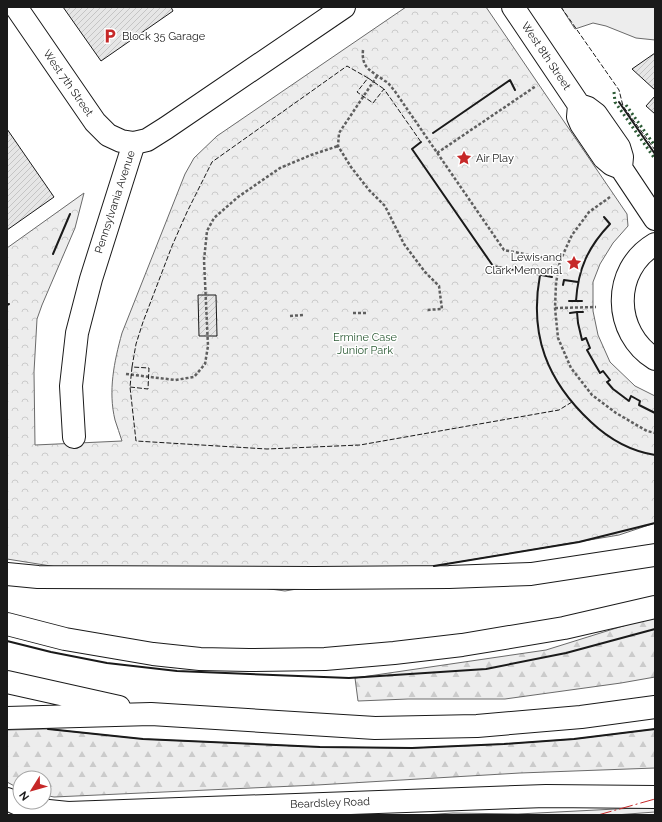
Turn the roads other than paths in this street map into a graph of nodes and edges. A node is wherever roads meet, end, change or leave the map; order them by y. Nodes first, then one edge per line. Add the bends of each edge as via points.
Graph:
1 (16, 7) edge
2 (344, 7) edge
3 (513, 7) edge
4 (134, 143) junction
5 (655, 219) edge
6 (655, 244) edge
7 (655, 359) edge
8 (74, 437) dead end
9 (655, 555) edge
10 (7, 574) edge
11 (655, 607) edge
12 (7, 624) edge
13 (7, 682) edge
14 (655, 707) edge
15 (151, 714) junction
16 (7, 718) edge
17 (655, 797) edge
18 (7, 799) edge

1 - 4 main road, West 7th Street via 95,122 108,135
2 - 4 main road, Pennsylvania Avenue via 166,128 147,140
3 - 5 main road, West 8th Street via 579,105 596,114 619,147 626,175
4 - 8 main road, Pennsylvania Avenue via 90,279 77,333 71,386
6 - 7 main road via 632,267 624,284 622,302 625,321 633,338
9 - 10 main road via 531,574 449,577 38,577
11 - 12 main road via 564,628 462,645 325,659 207,659 153,654 65,639
13 - 15 main road
14 - 15 main road via 581,717 477,726 383,727
15 - 16 main road
17 - 18 main road, Beardsley Road via 546,796 68,812 29,809

